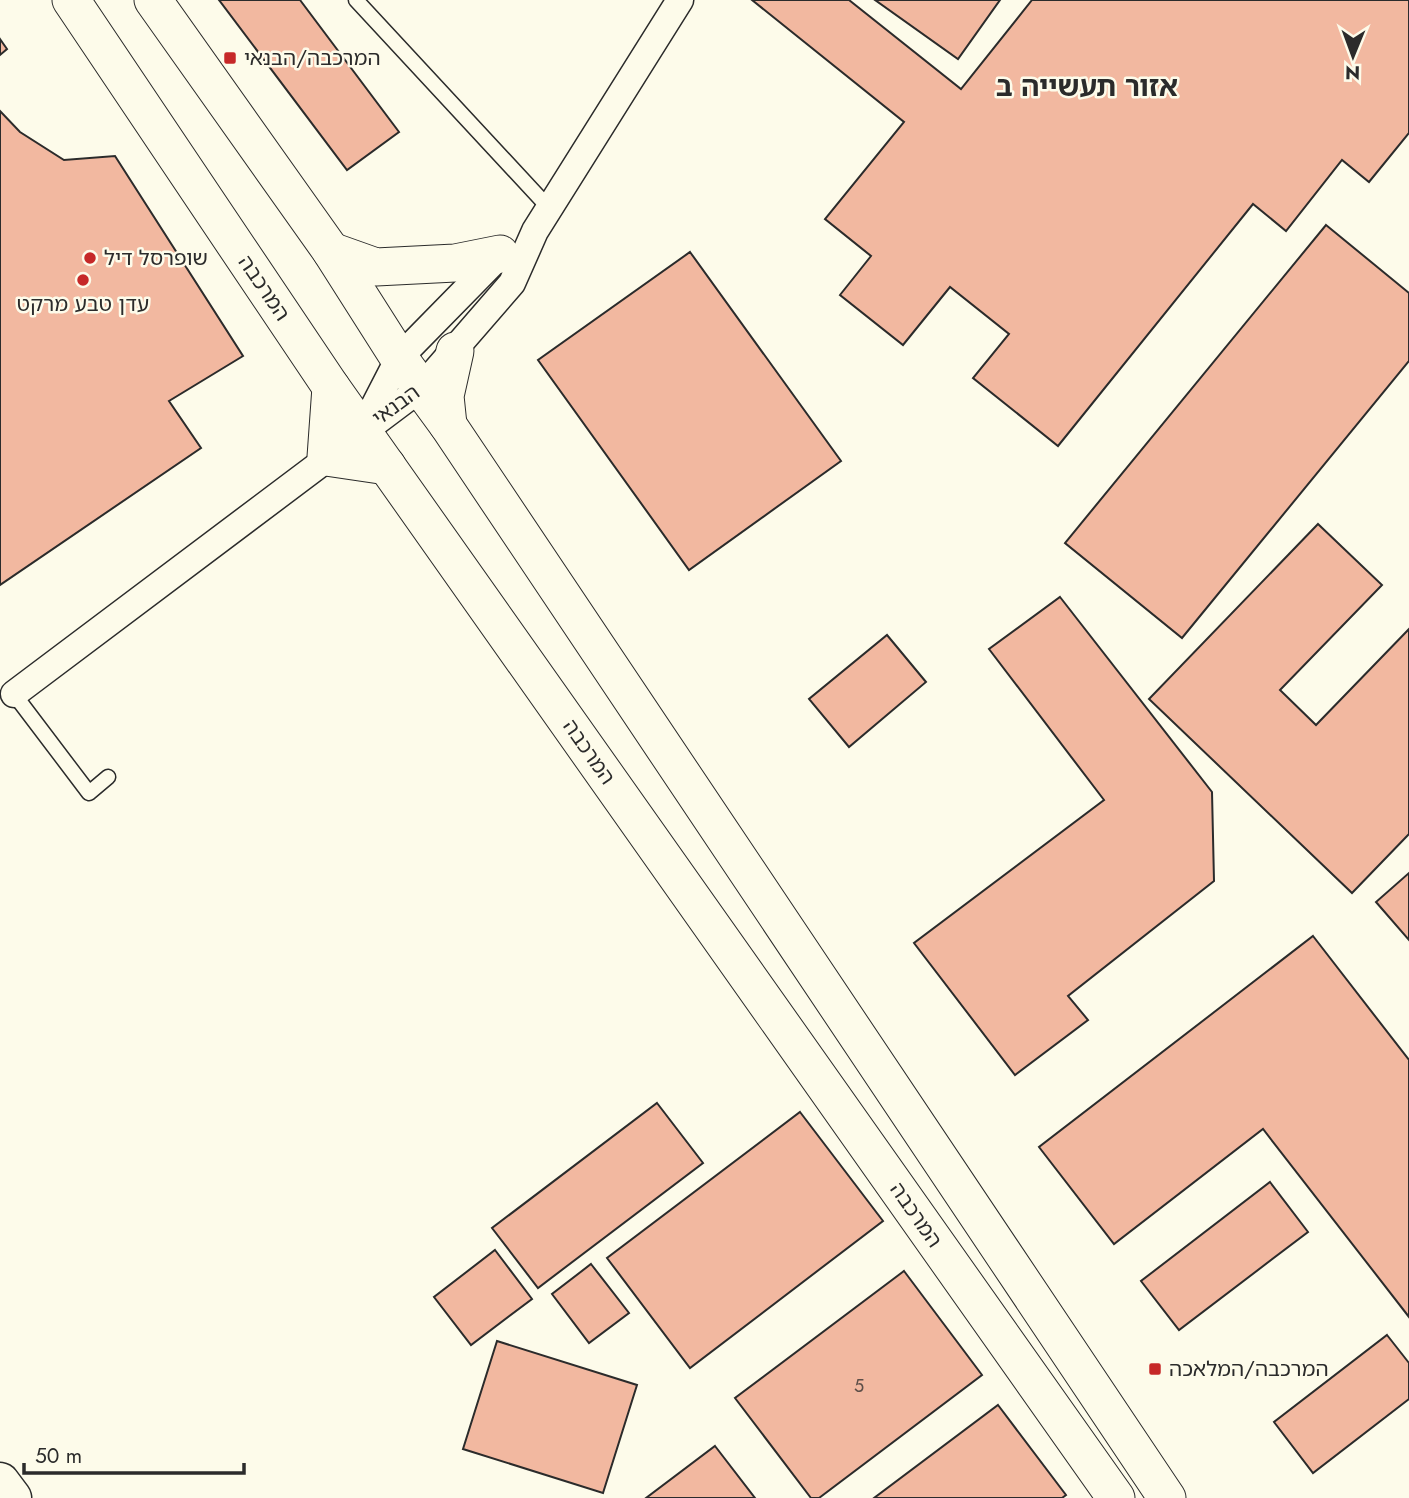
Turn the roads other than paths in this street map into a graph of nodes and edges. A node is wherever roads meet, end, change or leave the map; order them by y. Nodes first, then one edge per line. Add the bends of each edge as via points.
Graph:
1 (71, 0) edge
2 (153, 0) edge
3 (356, 0) edge
4 (680, 0) edge
5 (550, 208) junction
6 (535, 231) junction
7 (331, 251) junction
8 (500, 254) junction
9 (455, 351) junction
10 (399, 358) junction
11 (331, 387) junction
12 (421, 388) junction
13 (448, 425) junction
14 (362, 430) junction
15 (326, 457) junction
16 (387, 466) junction
17 (13, 694) joint
18 (108, 778) dead end
19 (0, 1482) edge
20 (12, 1498) edge
21 (1116, 1498) edge
22 (1167, 1498) edge

1 - 11 street, המרכבה
2 - 7 street
3 - 5 lane
4 - 5 street, הבנאי
5 - 6 street, הבנאי
6 - 8 street, הבנאי
6 - 9 street, הבנאי via 512,283
7 - 8 street via 376,267
7 - 10 street
8 - 10 street, הבנאי
9 - 12 street, הבנאי
9 - 13 street via 445,396
10 - 12 street
10 - 14 street, הבנאי
11 - 14 street, המרכבה
11 - 15 street
12 - 13 street
12 - 14 street, הבנאי
13 - 22 street
14 - 15 street
14 - 16 street, המרכבה
15 - 16 street
15 - 17 street
16 - 21 street, המרכבה
17 - 18 lane via 89,793
19 - 20 highway

